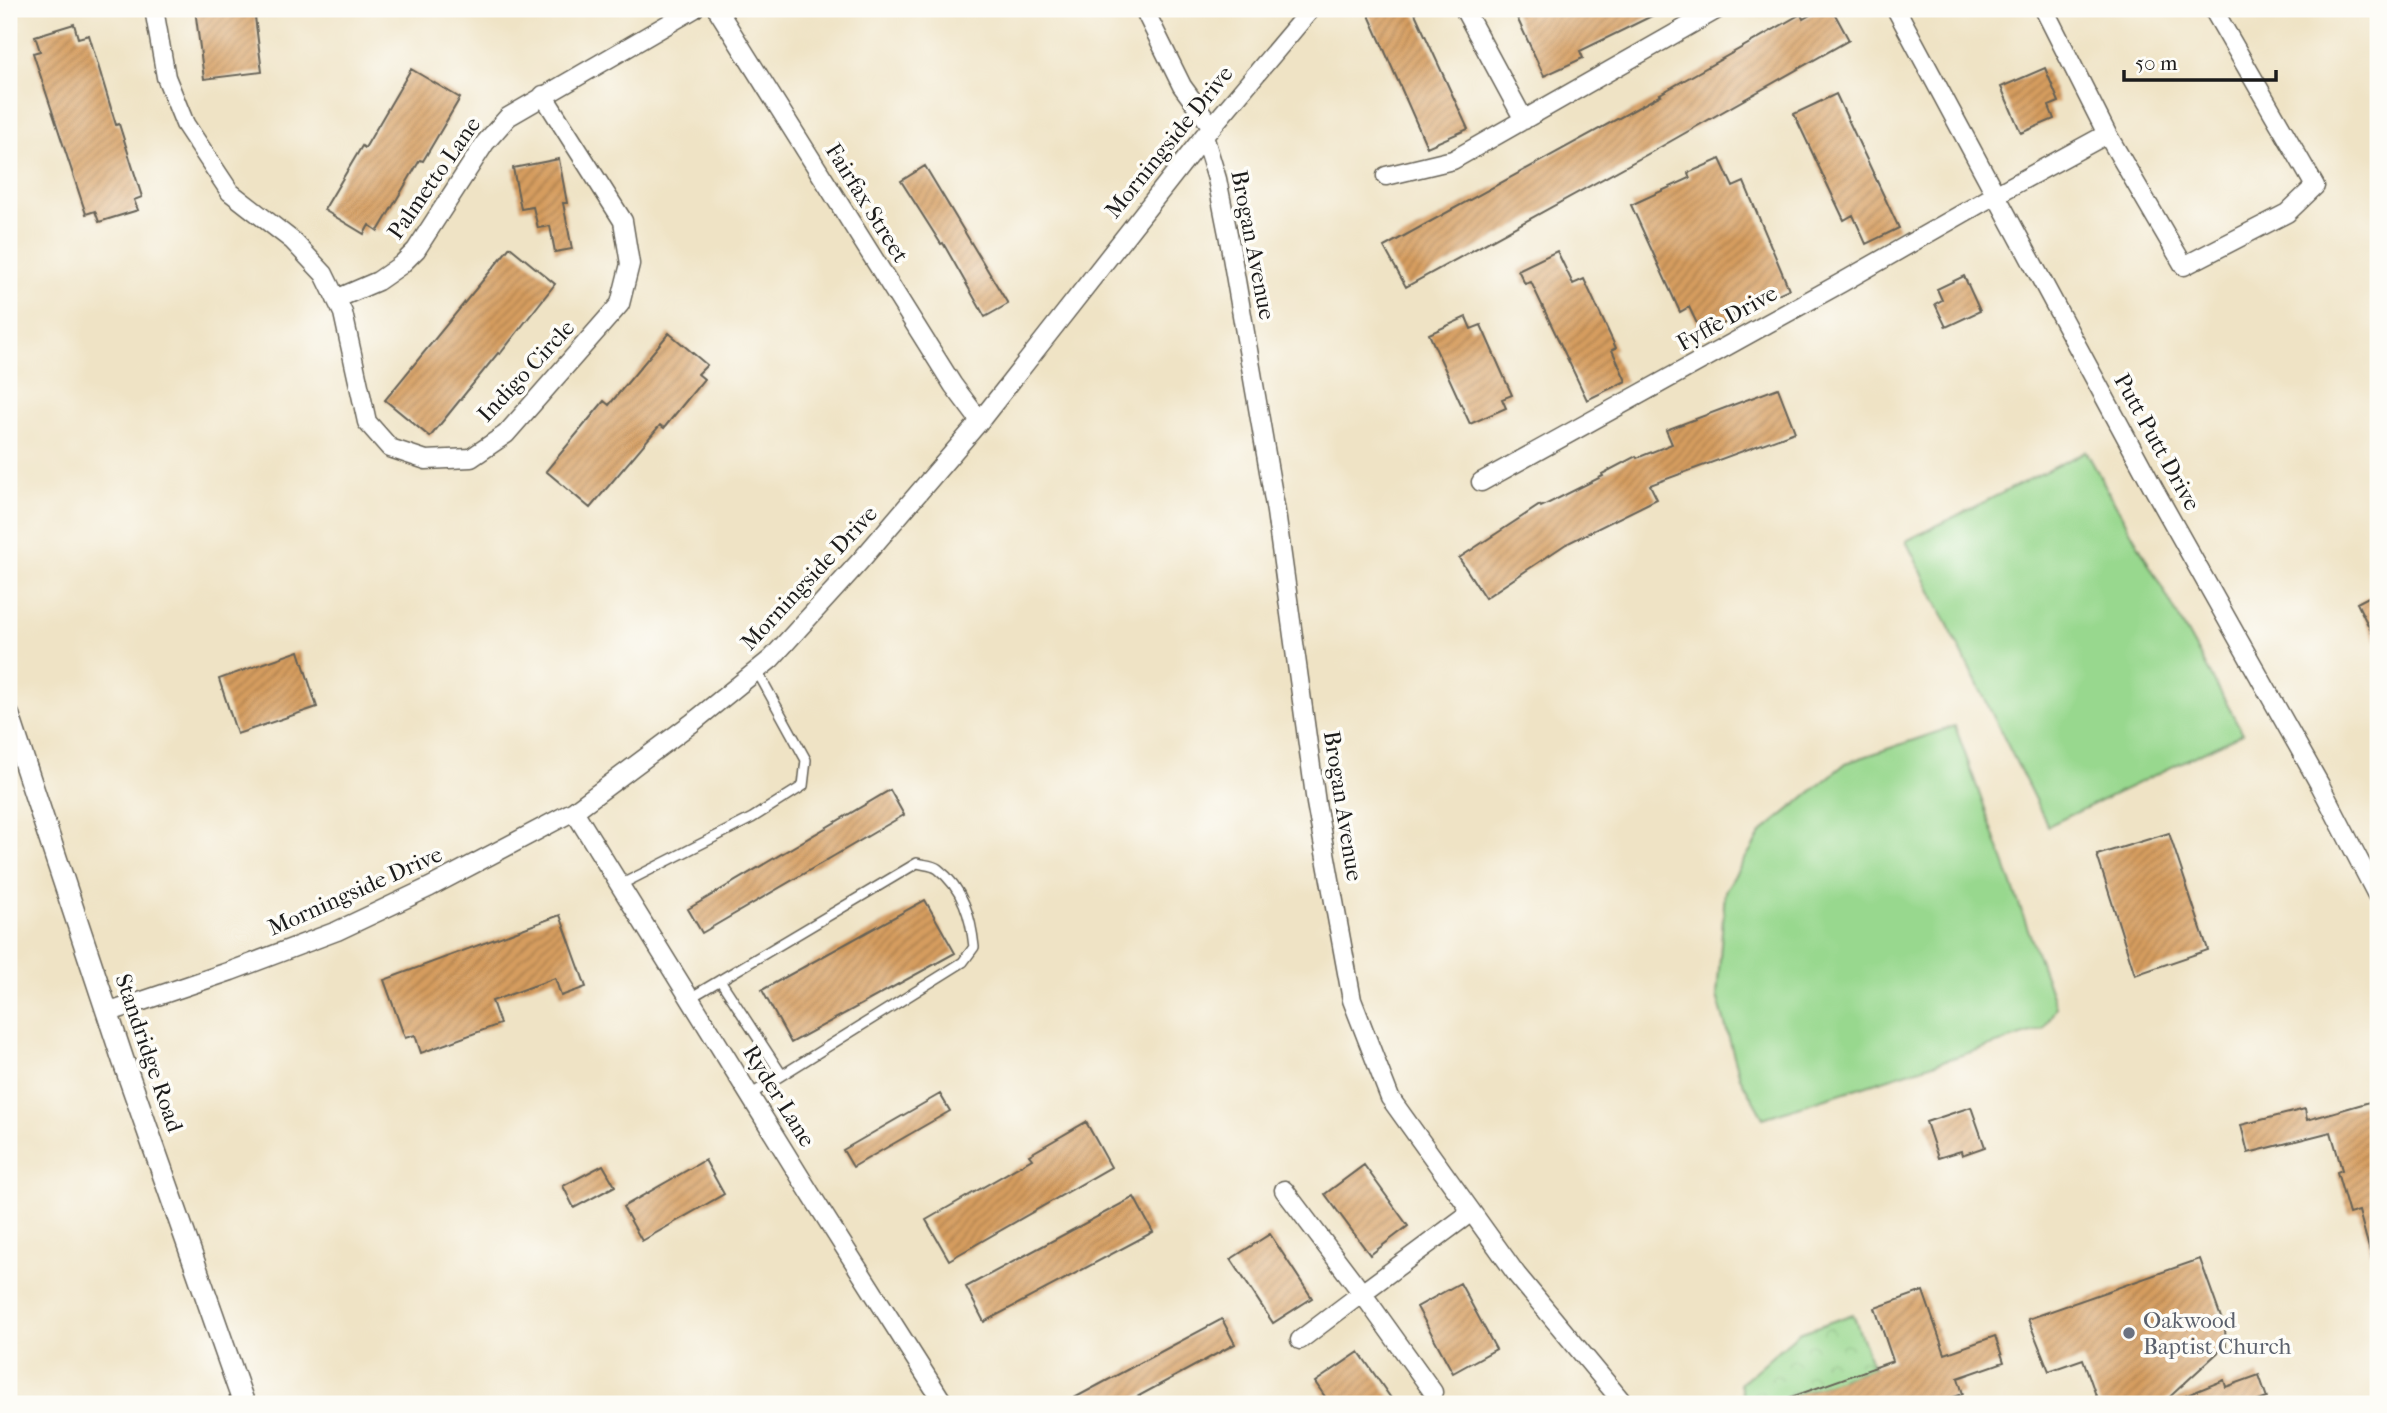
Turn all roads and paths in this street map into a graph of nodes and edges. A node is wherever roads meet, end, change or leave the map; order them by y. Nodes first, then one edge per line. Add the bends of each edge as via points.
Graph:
1 (154, 9) edge
2 (694, 9) edge
3 (717, 9) edge
4 (1144, 9) edge
5 (1311, 9) edge
6 (1464, 9) edge
7 (1718, 9) edge
8 (1896, 9) edge
9 (2045, 9) edge
10 (2213, 9) edge
11 (1699, 13) edge
12 (543, 95) junction
13 (1524, 120) junction
14 (1208, 132) junction
15 (2107, 134) junction
16 (1386, 176) dead end
17 (1995, 195) junction
18 (336, 299) junction
19 (980, 421) junction
20 (1481, 482) dead end
21 (757, 671) junction
22 (9, 716) edge
23 (14, 753) edge
24 (574, 811) junction
25 (620, 885) junction
26 (2378, 897) edge
27 (720, 980) junction
28 (690, 998) junction
29 (107, 1013) junction
30 (782, 1075) junction
31 (750, 1095) junction
32 (1284, 1190) dead end
33 (1470, 1213) junction
34 (1362, 1293) junction
35 (1300, 1340) dead end
36 (1433, 1392) dead end
37 (244, 1404) edge
38 (944, 1404) edge
39 (1624, 1404) edge

1 - 18 street via 166,77 185,124 230,192 293,241 324,274
2 - 12 street, Palmetto Lane
3 - 19 street, Fairfax Street
4 - 14 street, Brogan Avenue
5 - 14 street, Morningside Drive
6 - 13 street
7 - 11 street
8 - 17 street, Putt Putt Drive
9 - 15 street
10 - 15 street via 2315,186 2287,213 2184,266
11 - 13 street
12 - 18 street, Palmetto Lane via 508,117 485,142 409,257 378,281
12 - 18 street, Indigo Circle via 623,221 630,264 620,304 506,434 471,458 426,460 390,448 367,422
13 - 16 street via 1453,160
14 - 19 street, Morningside Drive
14 - 33 street, Brogan Avenue via 1276,512 1316,803 1353,1000 1390,1098
15 - 17 street, Fyffe Drive
17 - 20 street, Fyffe Drive
17 - 26 street, Putt Putt Drive
19 - 21 street, Morningside Drive via 862,559
21 - 24 street, Morningside Drive
21 - 25 lane via 806,760 803,786 752,818
22 - 23 street, Standridge Road
23 - 29 street, Standridge Road
24 - 25 street, Ryder Lane
24 - 29 street, Morningside Drive via 337,931
25 - 28 street, Ryder Lane
27 - 28 lane
27 - 30 lane
27 - 30 lane via 917,863 937,868 957,889 971,921 974,947 963,962
28 - 31 street, Ryder Lane
29 - 37 street, Standridge Road
30 - 31 lane
31 - 38 street, Ryder Lane
32 - 34 street
33 - 34 street
33 - 39 street, Brogan Avenue
34 - 35 street
34 - 36 street

